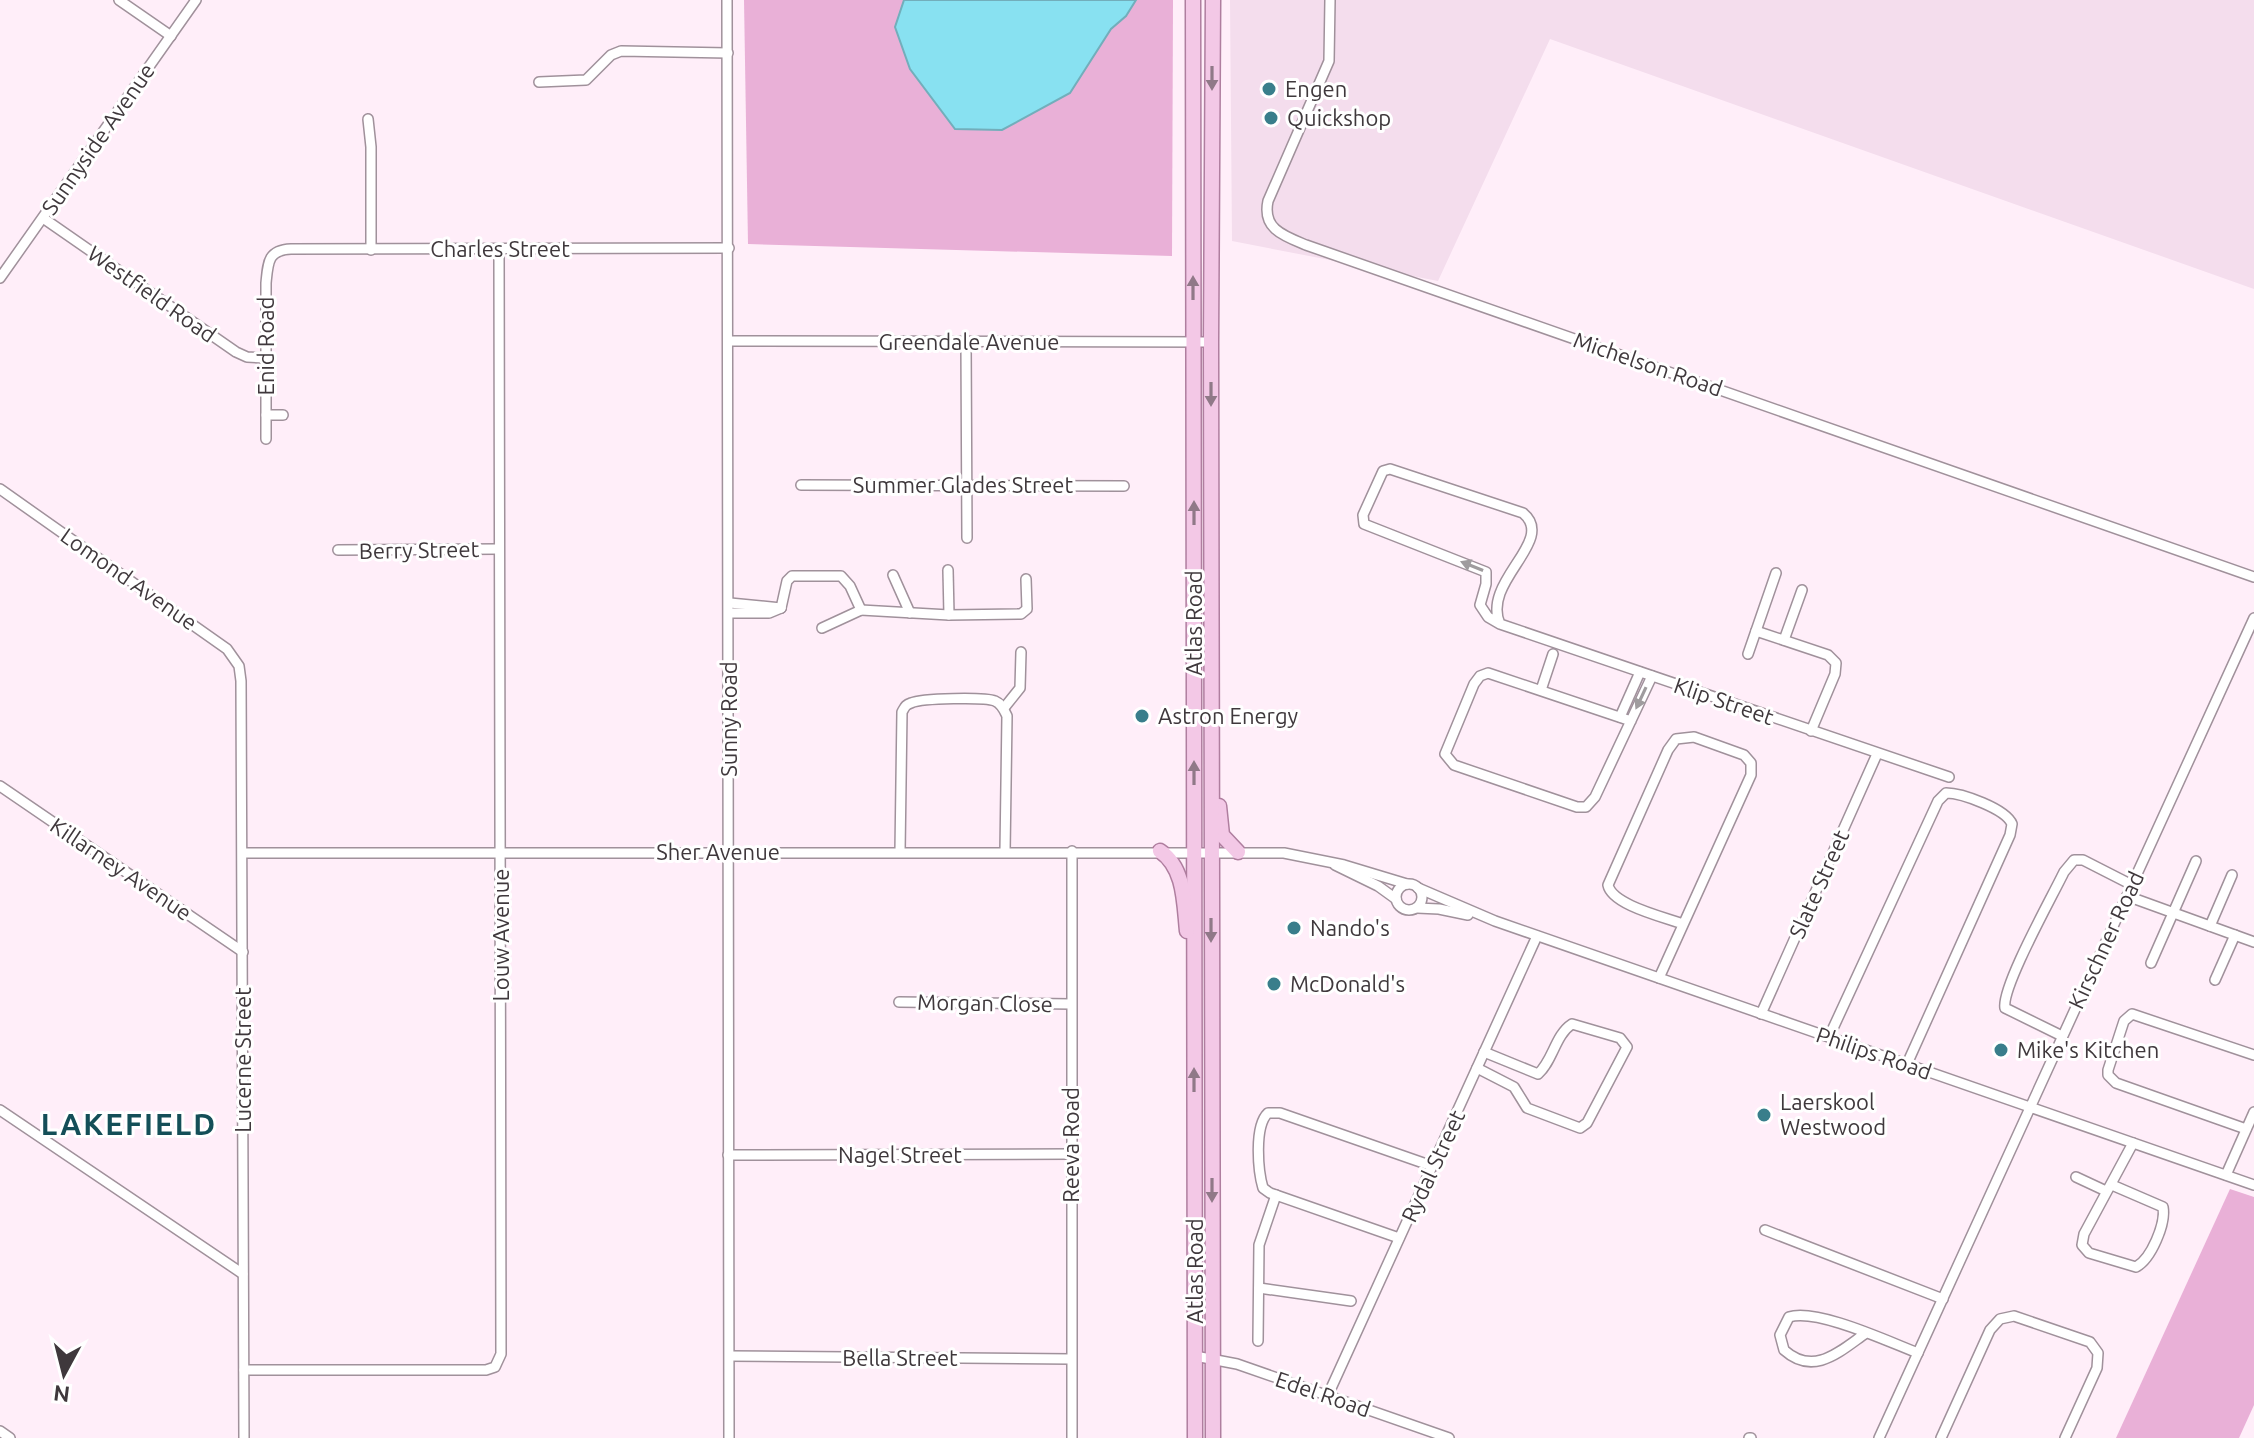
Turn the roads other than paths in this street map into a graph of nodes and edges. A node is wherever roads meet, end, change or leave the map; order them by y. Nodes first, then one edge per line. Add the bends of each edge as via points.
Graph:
1 (119, 0) edge
2 (196, 0) edge
3 (727, 0) edge
4 (1193, 0) edge
5 (1213, 0) edge
6 (1330, 0) edge
7 (171, 36) junction
8 (728, 53) junction
9 (539, 82) dead end
10 (368, 119) dead end
11 (43, 218) junction
12 (729, 248) junction
13 (371, 250) junction
14 (499, 250) junction
15 (272, 254) joint
16 (0, 278) edge
17 (728, 341) junction
18 (1193, 342) junction
19 (1211, 342) junction
20 (966, 343) junction
21 (265, 358) junction
22 (266, 415) junction
23 (283, 415) dead end
24 (266, 439) dead end
25 (801, 485) dead end
26 (967, 486) junction
27 (1124, 486) dead end
28 (0, 489) edge
29 (967, 538) dead end
30 (499, 549) junction
31 (338, 550) dead end
32 (948, 570) dead end
33 (1776, 573) dead end
34 (893, 575) dead end
35 (2254, 577) edge
36 (1026, 579) dead end
37 (1802, 590) dead end
38 (730, 608) junction
39 (861, 610) junction
40 (910, 613) junction
41 (949, 615) junction
42 (2254, 618) edge
43 (1500, 624) junction
44 (822, 628) dead end
45 (1756, 631) junction
46 (1784, 640) junction
47 (1021, 652) dead end
48 (1553, 654) dead end
49 (1748, 654) dead end
50 (1640, 672) junction
51 (1652, 676) junction
52 (241, 681) joint
53 (1541, 690) junction
54 (1004, 708) junction
55 (1620, 717) junction
56 (1631, 721) junction
57 (1811, 731) junction
58 (1877, 754) junction
59 (1212, 767) junction
60 (1949, 777) dead end
61 (0, 786) edge
62 (1072, 851) junction
63 (1160, 851) junction
64 (1194, 851) junction
65 (728, 852) junction
66 (900, 852) junction
67 (1005, 852) junction
68 (1211, 852) junction
69 (1238, 852) junction
70 (243, 853) junction
71 (501, 854) junction
72 (2196, 861) dead end
73 (1332, 863) junction
74 (2232, 875) dead end
75 (1407, 884) junction
76 (2132, 885) junction
77 (1418, 888) junction
78 (2127, 896) junction
79 (1396, 899) junction
80 (1417, 908) junction
81 (2172, 913) junction
82 (1495, 921) junction
83 (1683, 924) junction
84 (2210, 926) junction
85 (2235, 935) junction
86 (1537, 936) junction
87 (2254, 942) edge
88 (243, 952) junction
89 (2151, 963) dead end
90 (1196, 970) junction
91 (1659, 978) junction
92 (2215, 980) dead end
93 (899, 1002) dead end
94 (1071, 1004) junction
95 (1761, 1014) junction
96 (2062, 1036) junction
97 (1829, 1037) junction
98 (1484, 1052) junction
99 (2254, 1055) edge
100 (1907, 1064) junction
101 (1477, 1068) junction
102 (2029, 1107) junction
103 (0, 1110) edge
104 (2254, 1112) edge
105 (2246, 1129) junction
106 (2133, 1143) junction
107 (1071, 1154) junction
108 (728, 1155) junction
109 (1432, 1166) junction
110 (2226, 1175) junction
111 (2076, 1177) dead end
112 (2254, 1185) edge
113 (2109, 1188) junction
114 (1276, 1195) junction
115 (1765, 1230) dead end
116 (1399, 1238) junction
117 (243, 1274) junction
118 (1259, 1288) junction
119 (1943, 1299) junction
120 (1351, 1301) dead end
121 (1866, 1333) junction
122 (1258, 1341) dead end
123 (1918, 1353) junction
124 (730, 1356) junction
125 (1195, 1356) junction
126 (1212, 1358) junction
127 (1071, 1359) junction
128 (244, 1370) junction
129 (1328, 1395) junction
130 (0, 1431) edge
131 (10, 1438) edge
132 (244, 1438) edge
133 (729, 1438) edge
134 (1072, 1438) edge
135 (1195, 1438) edge
136 (1213, 1438) edge
137 (1449, 1438) edge
138 (1879, 1438) edge
139 (1941, 1438) edge
140 (2065, 1438) edge

1 - 7 street
2 - 7 street, Sunnyside Avenue
3 - 8 street, Sunny Road
18 -> 4 main road, Atlas Road
5 -> 19 main road, Atlas Road
6 - 35 street, Michelson Road via 1329,61 1268,201 1267,218 1274,230
7 - 11 street, Sunnyside Avenue
8 - 9 street via 621,51 586,80
8 - 12 street, Sunny Road
10 - 13 street
11 - 16 street, Sunnyside Avenue
11 - 21 street, Westfield Road via 236,352
12 - 14 street, Charles Street
12 - 17 street, Sunny Road
13 - 14 street, Charles Street
13 - 15 street, Charles Street via 291,249
14 - 30 street, Louw Avenue
15 - 21 street, Enid Road
17 - 20 street, Greendale Avenue
17 - 38 street, Sunny Road
18 - 19 street, Greendale Avenue
18 - 20 street, Greendale Avenue
64 -> 18 main road, Atlas Road
19 -> 59 main road, Atlas Road
20 - 26 street
21 - 22 street, Enid Road
22 - 23 street
22 - 24 street, Enid Road
25 - 26 street, Summer Glades Street
26 - 27 street, Summer Glades Street
26 - 29 street
28 - 52 street, Lomond Avenue via 227,649 239,666
30 - 31 street, Berry Street
30 - 71 street, Louw Avenue
32 - 41 street
33 - 45 street
34 - 40 street
36 - 41 street via 1025,613
37 - 46 street
38 - 39 street via 781,608 792,576 838,575 845,578
38 - 65 street, Sunny Road
39 - 40 street
39 - 44 street
40 - 41 street
42 - 76 street, Kirschner Road
43 -> 43 street via 1481,610 1487,578 1482,569 1364,524 1383,471 1390,469 1529,517 1533,533 1497,602
43 - 50 street, Klip Street
45 - 46 street
45 - 49 street
46 - 57 street via 1828,655 1836,663
47 - 54 street via 1020,688
48 - 53 street
50 - 51 street, Klip Street
50 - 55 street
51 -> 56 street
51 - 57 street, Klip Street
52 - 70 street, Lucerne Street
53 - 55 street
53 - 56 street via 1492,673 1480,676 1461,710 1446,757 1454,765 1582,808 1590,806
54 - 66 street via 983,699 916,701 904,708
54 - 67 street
55 - 56 street
57 - 58 street, Klip Street
58 - 60 street, Klip Street
58 - 95 street, Slate Street
59 - 68 main road, Atlas Road
59 - 69 main road via 1222,835
61 - 88 street, Killarney Avenue
62 - 63 street, Sher Avenue
62 - 67 street, Sher Avenue
62 - 94 street, Reeva Road
63 - 64 street, Sher Avenue
63 - 90 main road via 1177,868
64 - 68 street
64 - 90 main road, Atlas Road
65 - 66 street, Sher Avenue
65 - 71 street, Sher Avenue
65 - 108 street, Sunny Road
66 - 67 street, Sher Avenue
68 - 69 street
68 -> 126 main road, Atlas Road
69 - 73 street via 1301,854
70 - 71 street, Sher Avenue
70 - 88 street, Lucerne Street
71 - 128 street, Louw Avenue via 499,1360 486,1370
72 - 81 street
73 - 75 street
73 - 79 street
74 - 84 street
75 - 77 street
75 - 79 street via 1399,888
76 - 78 street, Kirschner Road
76 - 96 street via 2074,860 2016,971 2005,1008
77 - 80 street via 1422,899
77 - 82 street, Philips Road
78 - 81 street
78 - 96 street, Kirschner Road
79 - 80 street via 1406,910
80 - 82 street, Philips Road
81 - 84 street
81 - 89 street
82 - 86 street, Philips Road
83 - 83 street via 1752,769 1744,755 1687,736 1676,739 1668,750 1608,885 1618,900
83 - 91 street
84 - 85 street
85 - 87 street
85 - 92 street
86 - 91 street, Philips Road
86 - 98 street, Rydal Street
88 - 117 street, Lucerne Street
125 -> 90 main road, Atlas Road
91 - 95 street, Philips Road
93 - 94 street, Morgan Close
94 - 107 street, Reeva Road
95 - 97 street, Philips Road
96 - 102 street, Kirschner Road
97 - 100 street, Philips Road
97 - 100 street via 1938,801 1946,793 1955,794 2008,816 2011,829
98 - 101 street, Rydal Street
98 - 101 street via 1538,1074 1572,1024 1620,1038 1627,1047 1580,1128 1527,1108 1514,1087
99 - 105 street via 2132,1014 2124,1021 2108,1070 2116,1083
100 - 102 street, Philips Road
101 - 109 street, Rydal Street
102 - 106 street, Philips Road
102 - 119 street, Kirschner Road
103 - 117 street
104 - 105 street
105 - 110 street
106 - 110 street, Philips Road
106 - 113 street
107 - 108 street, Nagel Street
107 - 127 street, Reeva Road
108 - 124 street, Sunny Road
109 - 114 street via 1273,1112 1262,1119 1259,1130 1261,1184
109 - 116 street, Rydal Street
110 - 112 street, Philips Road
111 - 113 street
113 - 113 street via 2082,1245 2131,1267 2141,1265 2162,1224 2163,1207
114 - 116 street
114 - 118 street via 1259,1245
115 - 119 street
116 - 129 street, Rydal Street
117 - 128 street, Lucerne Street
118 - 120 street
118 - 122 street
119 - 123 street, Kirschner Road
121 - 121 street via 1806,1314 1789,1317 1780,1335 1784,1350 1811,1363 1828,1359
121 - 123 street
123 - 138 street, Kirschner Road
124 - 127 street, Bella Street
124 - 133 street, Sunny Road
125 - 126 street, Edel Road
125 - 135 main road, Atlas Road
126 - 129 street, Edel Road
126 - 136 main road, Atlas Road
127 - 134 street, Reeva Road
128 - 132 street, Lucerne Street
129 - 137 street, Edel Road
130 - 131 street
139 - 140 street via 1990,1330 2000,1319 2014,1316 2090,1342 2098,1353 2097,1368

